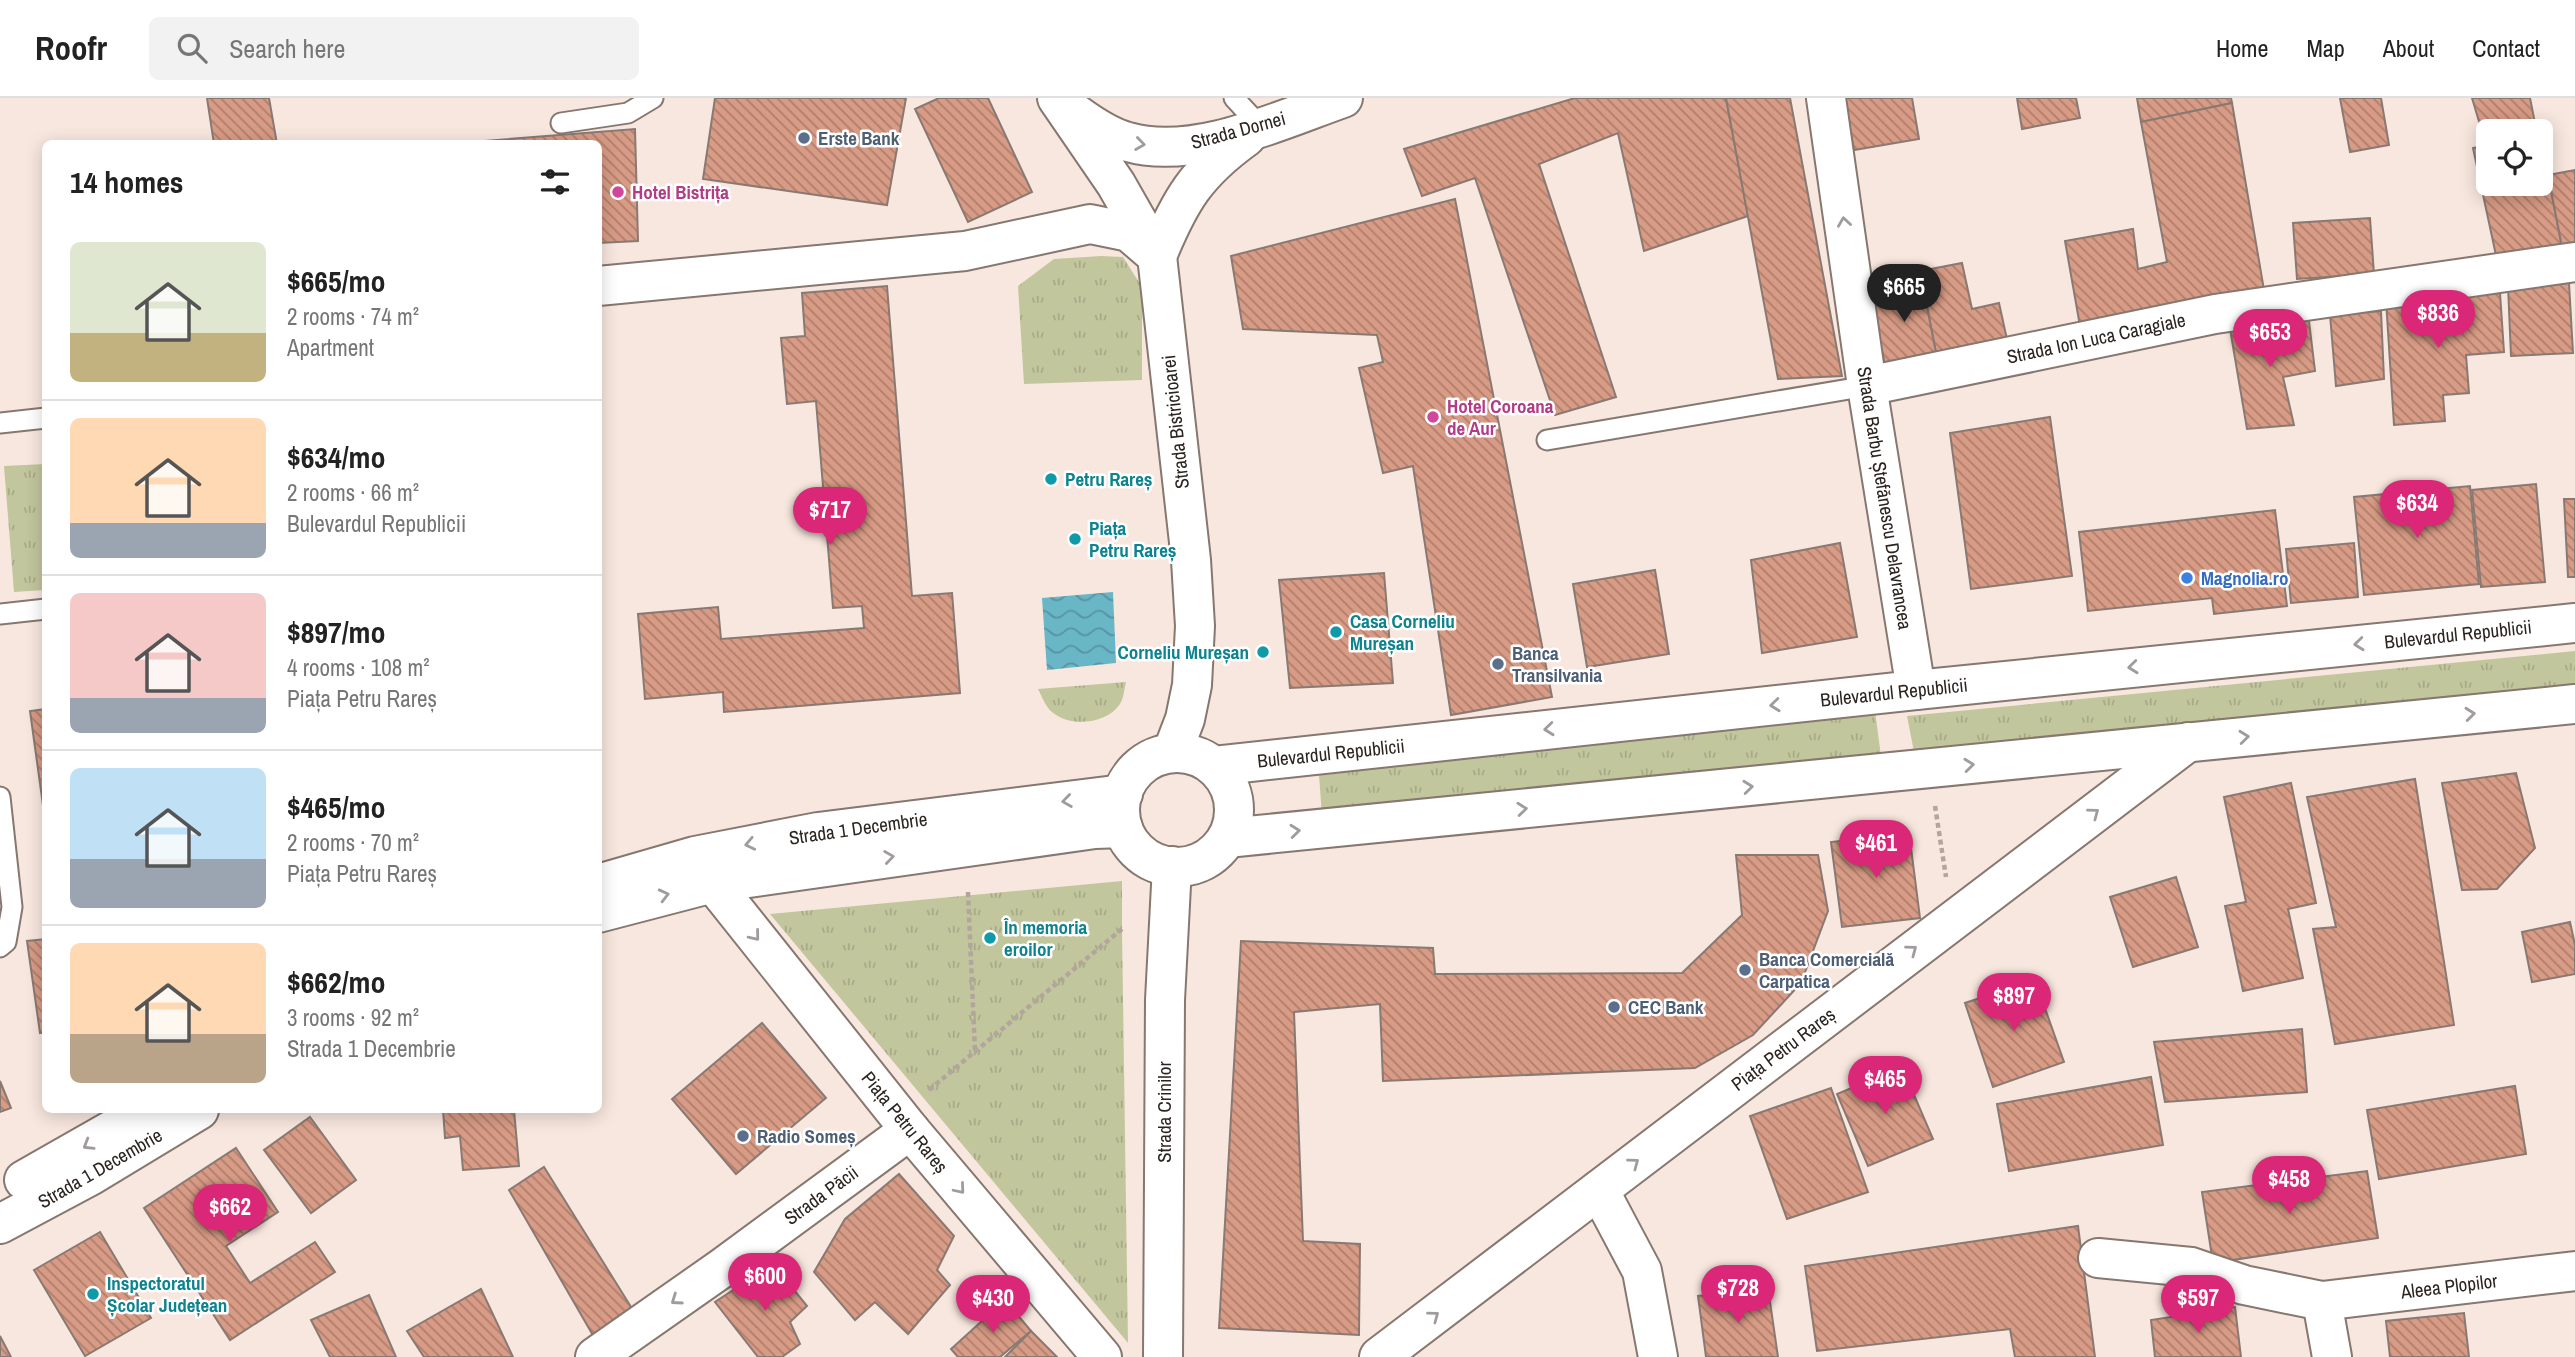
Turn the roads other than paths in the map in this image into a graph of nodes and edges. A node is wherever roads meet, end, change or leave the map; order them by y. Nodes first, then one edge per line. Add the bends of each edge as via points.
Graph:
1 (653, 98) edge
2 (1234, 98) edge
3 (1343, 98) edge
4 (1826, 98) edge
5 (1058, 100) edge
6 (561, 123) dead end
7 (1260, 127) junction
8 (1157, 256) junction
9 (2575, 262) edge
10 (602, 286) edge
11 (1867, 386) junction
12 (42, 418) edge
13 (0, 423) edge
14 (1547, 440) dead end
15 (42, 609) edge
16 (0, 614) edge
17 (2575, 623) edge
18 (1916, 690) junction
19 (2575, 704) edge
20 (2188, 743) junction
21 (1172, 753) junction
22 (1214, 766) junction
23 (0, 797) edge
24 (1123, 811) junction
25 (1227, 838) junction
26 (1172, 866) junction
27 (602, 883) edge
28 (713, 883) junction
29 (602, 912) edge
30 (0, 947) edge
31 (142, 1113) edge
32 (194, 1113) edge
33 (904, 1123) junction
34 (1600, 1190) junction
35 (0, 1193) edge
36 (0, 1224) edge
37 (2098, 1258) dead end
38 (2575, 1271) edge
39 (2322, 1301) junction
40 (595, 1357) edge
41 (1102, 1357) edge
42 (1163, 1357) edge
43 (1379, 1357) edge
44 (1658, 1357) edge
45 (2332, 1357) edge

1 - 6 lane via 628,113
2 - 7 lane
3 - 7 street, Strada Dornei
11 -> 4 street, Strada Barbu Ștefănescu Delavrancea
5 -> 7 street, Strada Dornei via 1089,124 1128,142 1164,147 1202,144
5 - 8 street, Strada Bistricioarei via 1116,184
7 - 8 street via 1212,161 1194,183
8 - 10 street via 1129,232 1090,224 965,251
8 - 21 street, Strada Bistricioarei via 1195,626 1192,685
9 - 11 street, Strada Ion Luca Caragiale via 2214,314
11 - 14 lane
11 - 18 street, Strada Barbu Ștefănescu Delavrancea
12 - 13 lane
15 - 16 lane
17 -> 18 street, Bulevardul Republicii
18 -> 22 street, Bulevardul Republicii
20 -> 19 street
25 -> 20 street
34 -> 20 street, Piața Petru Rareș
21 - 22 street via 1187,753
21 - 24 street via 1141,765 1129,779
22 - 25 street via 1234,799 1234,819
23 - 30 lane via 12,907 6,942
24 - 26 street via 1130,842 1142,854
24 -> 27 street, Strada 1 Decembrie via 818,832 695,856
28 -> 24 street, Strada 1 Decembrie via 1095,829
25 - 26 street via 1204,860
26 - 42 street, Strada Crinilor via 1165,1000
29 -> 28 street, Strada 1 Decembrie
28 -> 33 street, Piața Petru Rareș
31 -> 35 street, Strada 1 Decembrie
32 - 36 street, Strada 1 Decembrie
33 -> 40 street, Strada Păcii via 722,1268
33 -> 41 street, Piața Petru Rareș
43 -> 34 street, Piața Petru Rareș
34 - 44 street via 1643,1271
37 - 39 street, Aleea Plopilor via 2191,1267 2244,1285
38 - 39 street, Aleea Plopilor
39 - 45 street

